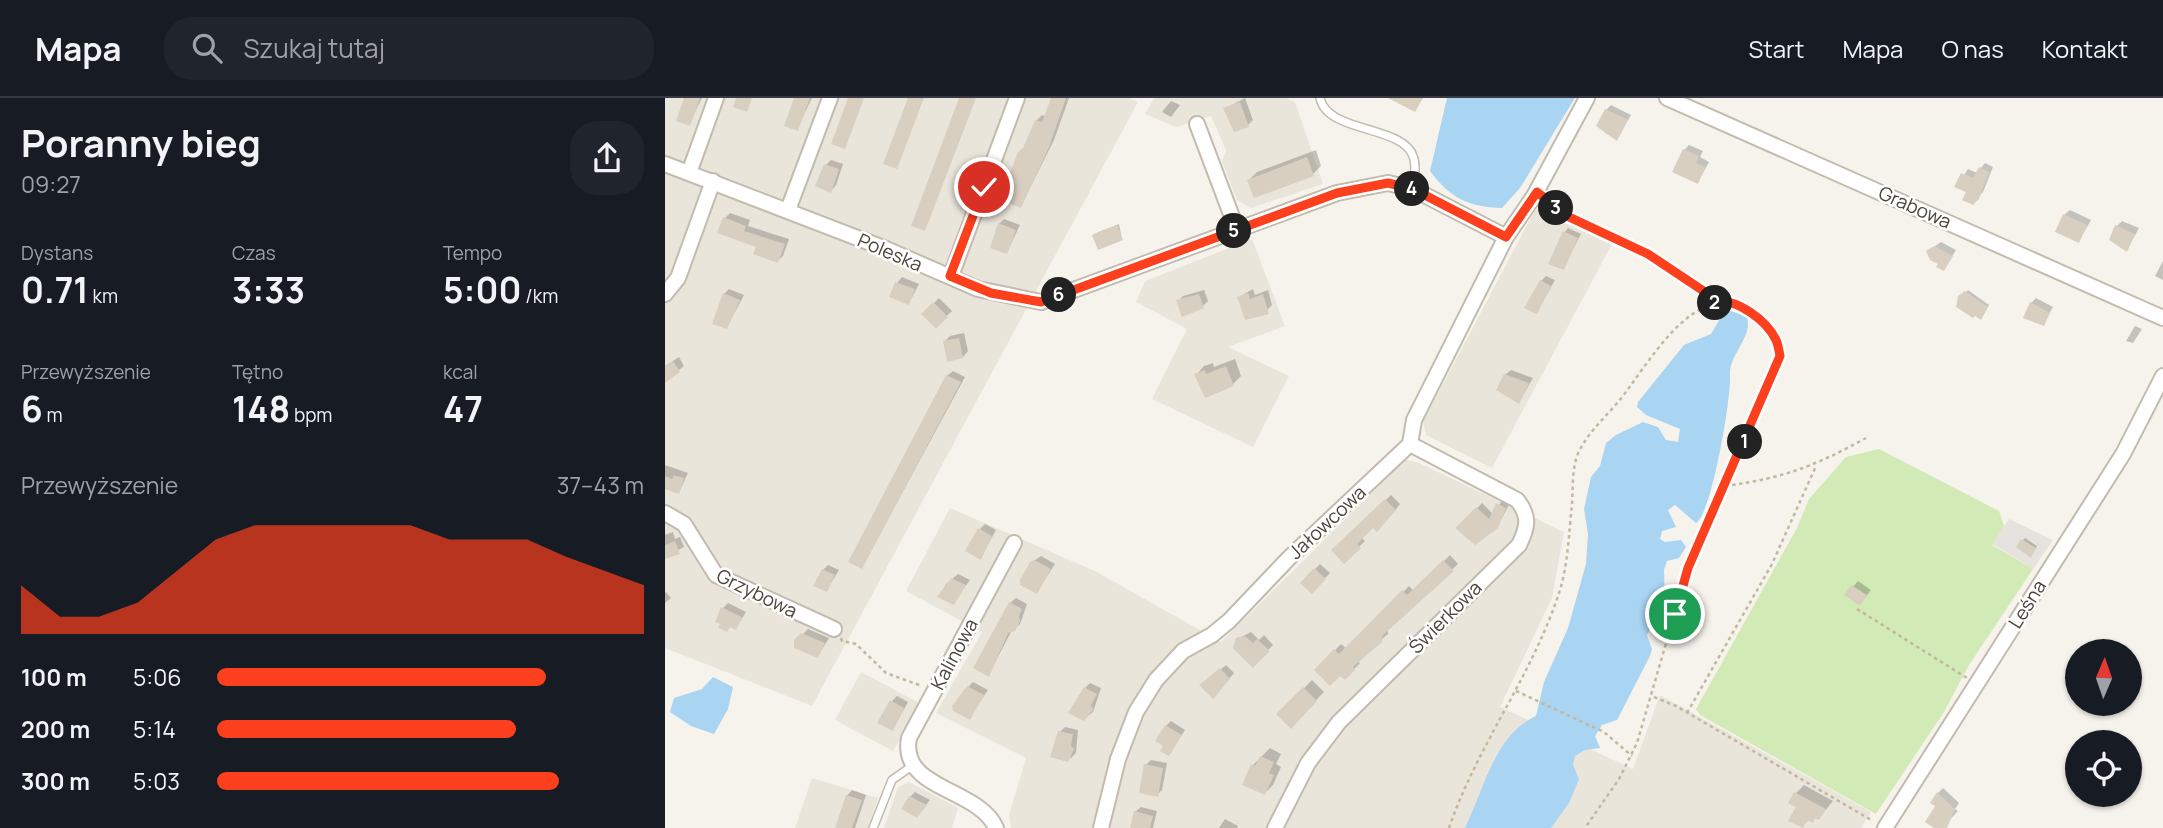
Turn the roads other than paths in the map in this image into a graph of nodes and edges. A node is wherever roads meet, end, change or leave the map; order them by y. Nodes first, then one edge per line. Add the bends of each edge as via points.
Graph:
1 (716, 98) edge
2 (830, 98) edge
3 (1017, 98) edge
4 (1320, 98) edge
5 (1587, 98) edge
6 (1667, 98) edge
7 (1197, 124) dead end
8 (665, 164) edge
9 (689, 173) junction
10 (713, 181) junction
11 (1413, 189) junction
12 (787, 210) junction
13 (1237, 230) junction
14 (1506, 237) junction
15 (950, 276) junction
16 (665, 294) edge
17 (2163, 318) edge
18 (2163, 376) edge
19 (1410, 444) junction
20 (665, 513) edge
21 (1014, 543) dead end
22 (834, 629) road end
23 (912, 766) junction
24 (1880, 826) edge
25 (873, 828) edge
26 (996, 828) edge
27 (1101, 828) edge
28 (1275, 828) edge

1 - 9 street
2 - 12 street
3 - 15 street
4 - 11 lane via 1329,114 1406,146 1415,160
5 - 14 street
6 - 17 street, Grabowa
7 - 13 street
8 - 9 street, Poleska
9 - 10 street, Poleska
10 - 12 street, Poleska
10 - 16 street via 678,278
11 - 13 street, Poleska via 1388,183 1337,193
11 - 14 street, Poleska
12 - 15 street, Poleska
13 - 15 street, Poleska via 1041,302 991,293
14 - 19 street via 1413,420
18 - 24 street, Leśna via 2123,454
19 - 27 street, Jałowcowa via 1229,621 1183,651 1156,680 1136,712 1118,759
19 - 28 street, Świerkowa via 1517,500 1525,510 1525,533 1519,545 1339,722 1308,762
20 - 22 street, Grzybowa via 684,524 716,575
21 - 23 street, Kalinowa via 909,738 906,753
23 - 25 lane via 892,780
23 - 26 street via 986,814

